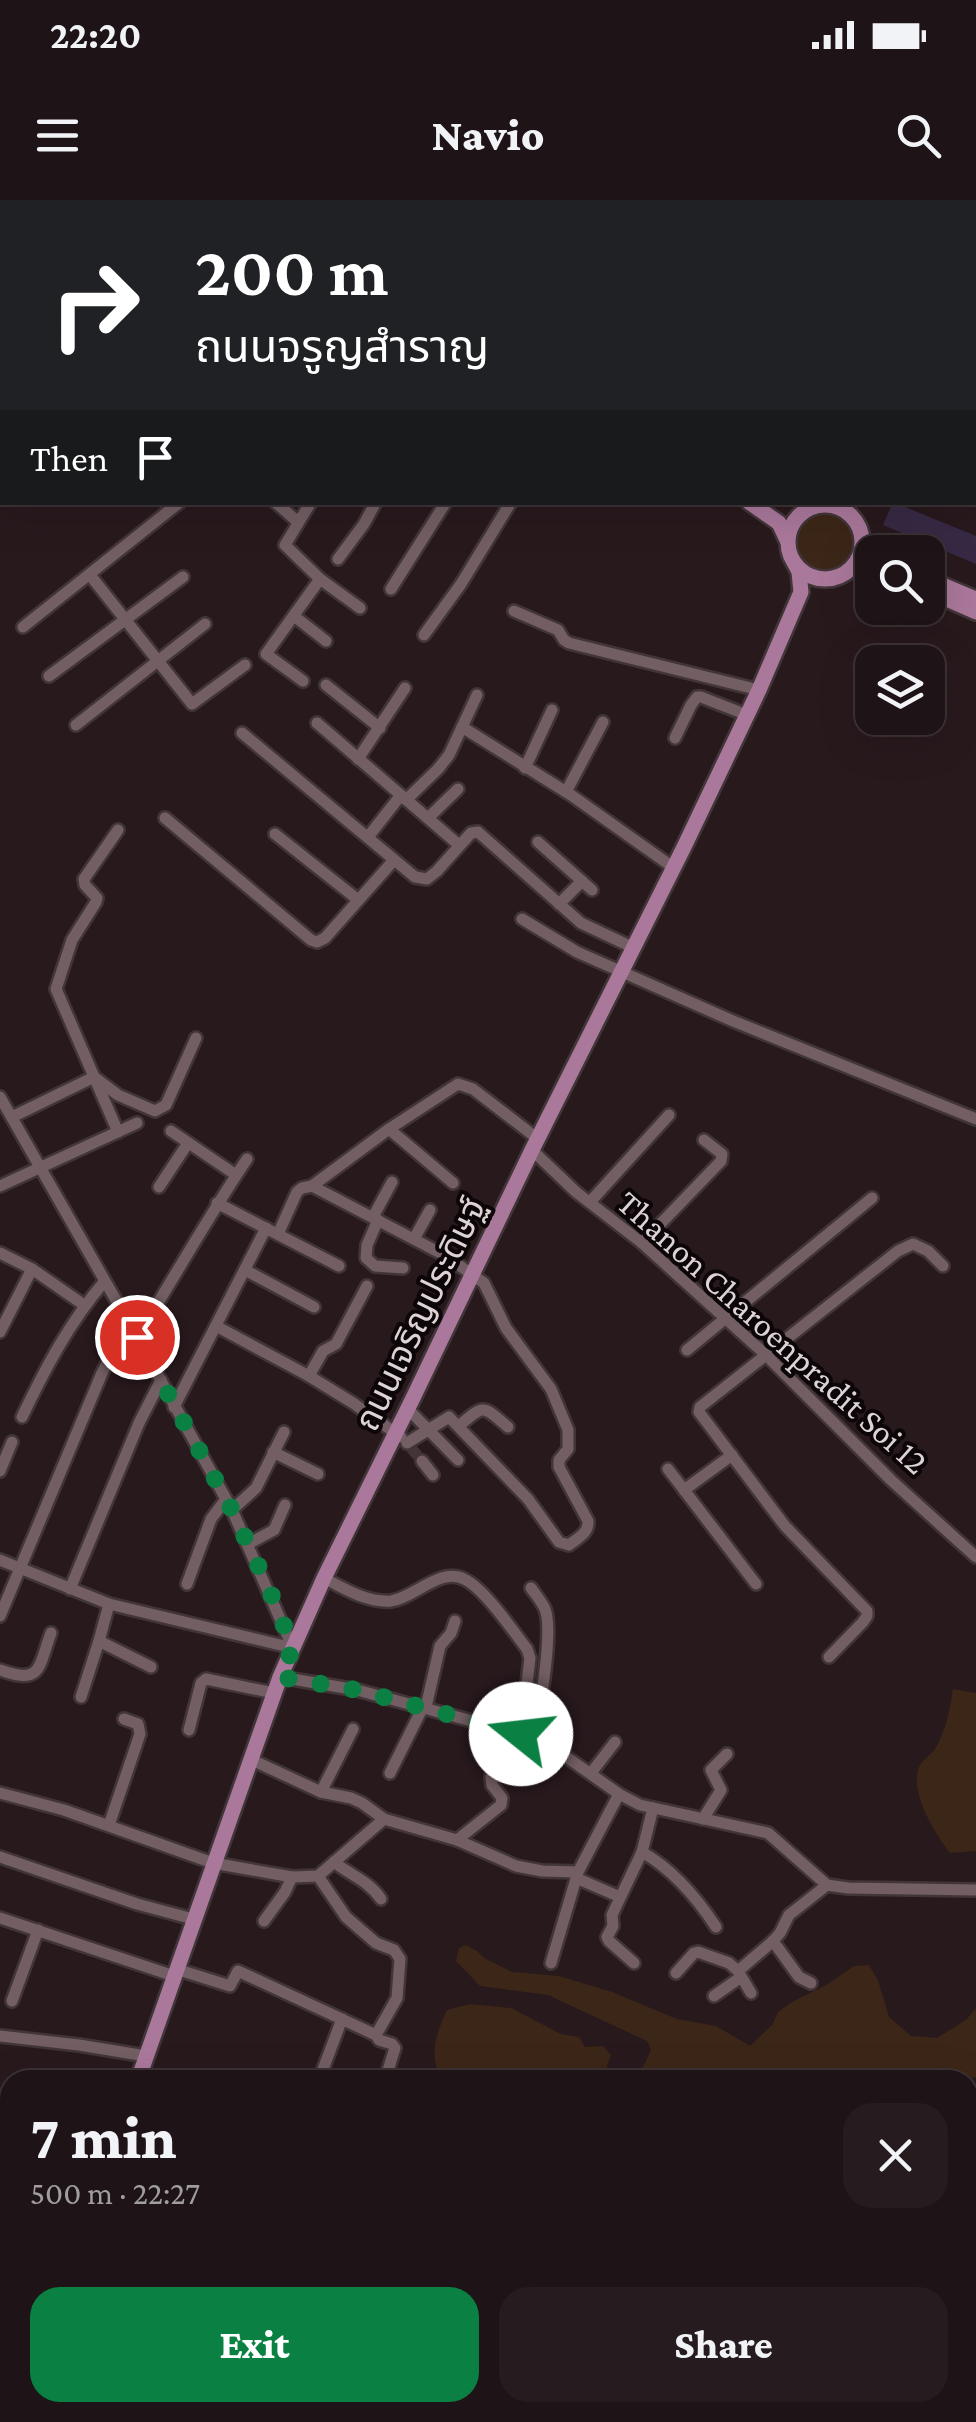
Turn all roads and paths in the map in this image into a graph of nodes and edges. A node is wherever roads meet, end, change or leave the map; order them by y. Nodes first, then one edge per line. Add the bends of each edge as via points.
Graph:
1 (176, 505) edge
2 (278, 505) edge
3 (310, 505) edge
4 (374, 505) edge
5 (444, 505) edge
6 (509, 505) edge
7 (754, 505) edge
8 (802, 512) junction
9 (768, 513) junction
10 (298, 522) junction
11 (861, 535) edge
12 (788, 540) junction
13 (338, 559) dead end
14 (795, 564) junction
15 (855, 564) edge
16 (855, 570) edge
17 (848, 571) junction
18 (90, 575) junction
19 (183, 576) dead end
20 (320, 579) junction
21 (825, 579) junction
22 (945, 586) edge
23 (391, 589) dead end
24 (801, 592) junction
25 (945, 598) edge
26 (976, 600) edge
27 (360, 608) dead end
28 (514, 611) dead end
29 (976, 612) edge
30 (294, 616) junction
31 (126, 619) junction
32 (205, 624) dead end
33 (23, 628) dead end
34 (424, 635) dead end
35 (326, 641) dead end
36 (160, 661) junction
37 (245, 665) dead end
38 (49, 676) dead end
39 (302, 682) dead end
40 (326, 684) dead end
41 (405, 688) dead end
42 (759, 690) junction
43 (477, 694) dead end
44 (552, 710) dead end
45 (747, 716) junction
46 (604, 722) dead end
47 (317, 723) dead end
48 (76, 725) dead end
49 (462, 727) junction
50 (380, 728) junction
51 (242, 733) dead end
52 (675, 738) dead end
53 (358, 759) junction
54 (526, 768) junction
55 (458, 789) dead end
56 (566, 792) junction
57 (403, 798) junction
58 (165, 818) dead end
59 (428, 818) junction
60 (118, 830) dead end
61 (275, 834) dead end
62 (368, 838) junction
63 (538, 842) dead end
64 (459, 845) junction
65 (394, 860) junction
66 (674, 868) junction
67 (582, 880) junction
68 (592, 890) dead end
69 (357, 899) junction
70 (559, 904) junction
71 (522, 920) dead end
72 (634, 948) junction
73 (622, 970) junction
74 (196, 1038) dead end
75 (94, 1077) junction
76 (2, 1103) edge
77 (669, 1115) dead end
78 (12, 1117) junction
79 (976, 1119) edge
80 (137, 1123) dead end
81 (389, 1129) junction
82 (118, 1132) junction
83 (171, 1132) dead end
84 (704, 1140) dead end
85 (188, 1142) junction
86 (535, 1144) junction
87 (246, 1159) dead end
88 (40, 1169) junction
89 (236, 1174) junction
90 (392, 1182) dead end
91 (453, 1183) dead end
92 (0, 1186) edge
93 (312, 1186) junction
94 (159, 1187) dead end
95 (872, 1198) dead end
96 (590, 1202) junction
97 (217, 1204) junction
98 (430, 1210) dead end
99 (376, 1218) junction
100 (272, 1231) junction
101 (414, 1239) junction
102 (642, 1243) junction
103 (0, 1253) edge
104 (340, 1266) dead end
105 (943, 1266) dead end
106 (403, 1268) dead end
107 (32, 1270) junction
108 (245, 1270) junction
109 (472, 1274) junction
110 (104, 1282) junction
111 (367, 1286) dead end
112 (84, 1305) junction
113 (314, 1306) dead end
114 (726, 1320) junction
115 (128, 1323) junction
116 (216, 1326) junction
117 (0, 1332) edge
118 (137, 1337) junction
119 (687, 1350) dead end
120 (766, 1356) junction
121 (309, 1376) junction
122 (161, 1380) junction
123 (174, 1407) junction
124 (408, 1409) junction
125 (22, 1417) dead end
126 (459, 1426) junction
127 (508, 1427) dead end
128 (427, 1428) junction
129 (284, 1432) dead end
130 (405, 1441) junction
131 (12, 1442) dead end
132 (274, 1452) junction
133 (732, 1455) junction
134 (458, 1460) dead end
135 (422, 1461) tunnel mouth
136 (668, 1469) dead end
137 (0, 1471) edge
138 (318, 1474) dead end
139 (433, 1474) dead end
140 (684, 1490) junction
141 (229, 1504) junction
142 (285, 1505) dead end
143 (248, 1544) junction
144 (976, 1557) edge
145 (0, 1560) edge
146 (21, 1568) junction
147 (324, 1578) junction
148 (187, 1584) dead end
149 (756, 1584) dead end
150 (531, 1588) dead end
151 (70, 1589) junction
152 (109, 1604) junction
153 (0, 1616) edge
154 (455, 1621) dead end
155 (51, 1633) dead end
156 (100, 1642) junction
157 (293, 1648) junction
158 (829, 1658) dead end
159 (151, 1667) dead end
160 (0, 1670) edge
161 (277, 1685) junction
162 (80, 1697) dead end
163 (424, 1707) junction
164 (124, 1719) dead end
165 (353, 1728) dead end
166 (189, 1730) dead end
167 (516, 1733) junction
168 (535, 1738) junction
169 (615, 1742) dead end
170 (727, 1754) dead end
171 (252, 1760) junction
172 (390, 1773) dead end
173 (591, 1773) junction
174 (321, 1792) junction
175 (0, 1793) edge
176 (620, 1794) junction
177 (653, 1808) junction
178 (384, 1819) junction
179 (704, 1819) junction
180 (109, 1825) junction
181 (457, 1840) junction
182 (642, 1852) junction
183 (0, 1857) edge
184 (334, 1862) junction
185 (213, 1863) junction
186 (577, 1875) junction
187 (318, 1876) junction
188 (292, 1877) junction
189 (828, 1885) junction
190 (976, 1890) edge
191 (620, 1897) junction
192 (381, 1899) dead end
193 (0, 1918) edge
194 (193, 1919) junction
195 (264, 1921) dead end
196 (716, 1926) dead end
197 (38, 1930) junction
198 (774, 1941) junction
199 (634, 1962) dead end
200 (551, 1963) dead end
201 (175, 1972) junction
202 (676, 1973) dead end
203 (740, 1974) junction
204 (811, 1983) dead end
205 (751, 1993) dead end
206 (714, 1996) dead end
207 (12, 2001) dead end
208 (342, 2019) junction
209 (376, 2035) junction
210 (0, 2036) edge
211 (146, 2056) junction
212 (141, 2070) edge
213 (322, 2070) edge
214 (388, 2070) edge

1 - 18 street
2 - 10 street
3 - 10 street
4 - 13 street
5 - 23 street
6 - 34 street
7 - 9 main road
8 - 9 main road
8 - 11 main road via 835,506 852,516
8 - 12 main road
9 - 12 main road
10 - 20 street via 285,545
12 - 14 main road
14 - 21 main road
14 - 24 main road
15 - 17 main road
16 - 17 main road
17 - 21 main road
18 - 31 street
18 - 33 street
19 - 31 street
20 - 27 street
20 - 30 street
21 - 24 main road
22 - 26 main road
24 - 42 main road, ถนนเจริญประดิษฐ์
25 - 29 main road
28 - 42 street via 558,630 569,644
30 - 35 street
30 - 39 street via 266,654
31 - 36 street
31 - 38 street
32 - 36 street
36 - 37 street via 192,704
36 - 48 street
40 - 50 street
41 - 50 street
42 - 45 main road, ถนนเจริญประดิษฐ์
43 - 49 street
44 - 54 street
45 - 52 street via 696,697
45 - 66 main road, ถนนเจริญประดิษฐ์
46 - 56 street
47 - 53 street
49 - 54 street
49 - 57 street via 438,769
50 - 53 street
51 - 62 street
53 - 57 street
54 - 56 street
55 - 59 street
56 - 66 street
57 - 59 street
57 - 62 street
58 - 69 street via 311,940 325,938
59 - 64 street
60 - 75 street via 84,879 96,902 56,983
61 - 69 street
62 - 65 street
63 - 67 street
64 - 65 street via 427,879
64 - 70 street via 478,832
65 - 69 street
66 - 72 main road, ถนนเจริญประดิษฐ์
67 - 68 street
67 - 70 street
70 - 72 street via 581,923
71 - 73 street
72 - 73 main road, ถนนเจริญประดิษฐ์
73 - 79 street
73 - 86 main road, ถนนเจริญประดิษฐ์
74 - 75 street via 166,1105 155,1111
75 - 78 street
75 - 82 street
76 - 78 street
77 - 96 street
78 - 88 street
80 - 82 street
81 - 86 street, Thanon Charoenpradit Soi 12 via 458,1084 474,1088
81 - 91 street
81 - 93 street
82 - 88 street
83 - 85 street
84 - 102 street via 722,1161
85 - 89 street
85 - 94 street
86 - 96 street, Thanon Charoenpradit Soi 12
86 - 109 main road, ถนนเจริญประดิษฐ์
87 - 89 street
88 - 92 street
88 - 110 street
89 - 97 street
90 - 99 street
93 - 99 street
93 - 100 street via 297,1192
95 - 114 street
96 - 102 street, Thanon Charoenpradit Soi 12
97 - 100 street
97 - 118 street
98 - 101 street
99 - 101 street
99 - 106 street via 366,1258 375,1266
100 - 104 street
100 - 108 street
101 - 109 street
102 - 114 street, Thanon Charoenpradit Soi 12
103 - 107 street
105 - 120 street via 920,1246 908,1246
107 - 112 street
107 - 117 street
108 - 113 street
108 - 116 street
109 - 124 main road, ถนนเจริญประดิษฐ์
109 - 126 street via 488,1288 568,1430 559,1467 588,1521 585,1532 564,1544
110 - 112 street
110 - 115 street
111 - 121 street via 336,1344 322,1351
112 - 125 street
114 - 119 street
114 - 120 street, Thanon Charoenpradit Soi 12
115 - 118 street
115 - 146 street
116 - 121 street
116 - 123 street
118 - 122 street
120 - 133 street via 700,1407
120 - 144 street, Thanon Charoenpradit Soi 12
121 - 130 street
122 - 123 street
122 - 151 street
123 - 141 street
124 - 128 street
124 - 130 main road, ถนนเจริญประดิษฐ์
126 - 127 street via 483,1409
126 - 128 street via 448,1417
128 - 130 street
128 - 134 street
129 - 132 street
130 - 147 main road, ถนนเจริญประดิษฐ์
131 - 137 street
132 - 138 street
132 - 141 street via 256,1488
133 - 140 street
133 - 158 street via 785,1526 867,1611
135 - 139 street
136 - 140 street
140 - 149 street
141 - 143 street
141 - 148 street via 211,1519
142 - 143 street via 274,1530
143 - 157 street
145 - 146 street
146 - 151 street
146 - 153 street
147 - 157 main road, ถนนเจริญประดิษฐ์
147 - 167 street via 392,1601 446,1577 475,1586 527,1649 530,1667
150 - 168 street via 547,1620
151 - 152 street
152 - 156 street
152 - 157 street
154 - 163 street via 440,1646
155 - 160 street via 32,1674
156 - 159 street
156 - 162 street
157 - 161 main road, ถนนเจริญประดิษฐ์
161 - 163 street via 357,1690
161 - 166 street via 200,1682
161 - 171 main road, ถนนเจริญประดิษฐ์
163 - 167 street
163 - 172 street
164 - 180 street via 138,1724 140,1734
165 - 174 street
167 - 168 street
167 - 181 street via 491,1778 501,1805
168 - 173 street
169 - 173 street
170 - 179 street via 710,1770 721,1790
171 - 174 street
171 - 185 main road, ถนนเจริญประดิษฐ์
173 - 176 street
174 - 178 street via 352,1798
175 - 180 street
176 - 177 street
176 - 186 street
177 - 179 street
177 - 182 street
178 - 181 street
178 - 184 street
179 - 189 street via 768,1833
180 - 185 street
181 - 186 street via 528,1870
182 - 191 street
182 - 196 street via 660,1862
183 - 194 street
184 - 187 street
184 - 192 street
185 - 188 street
185 - 194 main road, ถนนเจริญประดิษฐ์
186 - 191 street
186 - 200 street
187 - 188 street
187 - 209 street via 346,1917 398,1954 397,1998
188 - 195 street
189 - 190 street
189 - 198 street via 789,1915
191 - 199 street via 607,1939
193 - 197 street
194 - 201 main road, ถนนเจริญประดิษฐ์
197 - 201 street
197 - 207 street
198 - 203 street
198 - 204 street via 799,1977
201 - 208 street via 230,1986 238,1971
201 - 211 main road, ถนนเจริญประดิษฐ์
202 - 203 street via 698,1952
203 - 205 street
203 - 206 street
208 - 209 street
208 - 213 street
209 - 214 street via 396,2048
210 - 211 street
211 - 212 main road, ถนนเจริญประดิษฐ์

